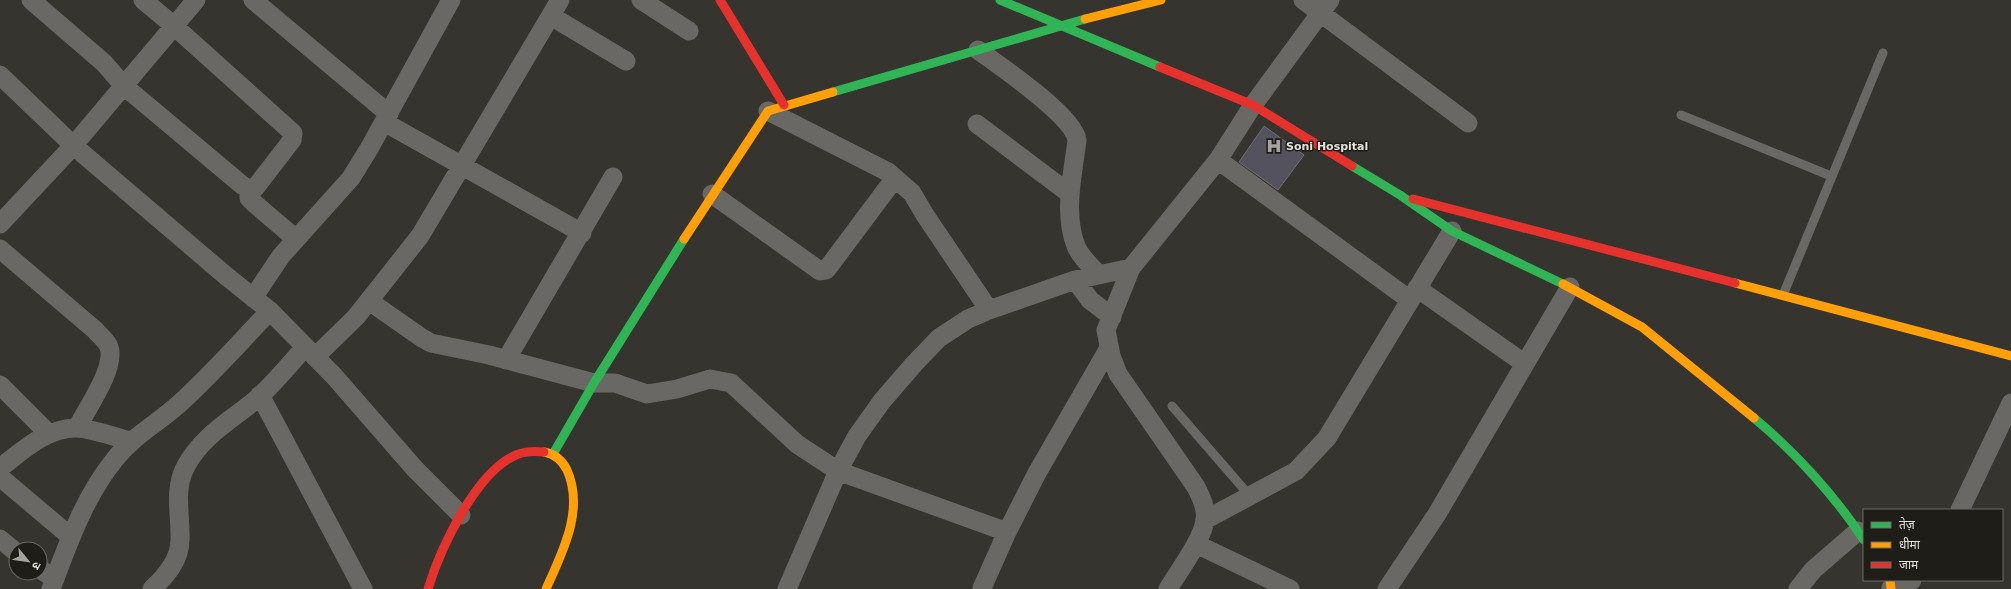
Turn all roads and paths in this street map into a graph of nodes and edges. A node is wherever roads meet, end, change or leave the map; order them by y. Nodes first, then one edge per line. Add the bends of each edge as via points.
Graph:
1 (31, 0) edge
2 (143, 0) edge
3 (196, 0) edge
4 (253, 0) edge
5 (451, 0) edge
6 (641, 0) edge
7 (720, 0) edge
8 (1000, 0) edge
9 (1160, 0) edge
10 (1303, 0) edge
11 (1324, 6) edge
12 (555, 8) edge
13 (1060, 25) junction
14 (174, 26) junction
15 (689, 31) dead end
16 (978, 50) junction
17 (1883, 53) dead end
18 (626, 61) dead end
19 (0, 75) edge
20 (124, 86) junction
21 (1253, 105) junction
22 (776, 108) junction
23 (1681, 115) dead end
24 (386, 118) junction
25 (1468, 123) dead end
26 (977, 124) dead end
27 (73, 146) junction
28 (1218, 160) junction
29 (462, 166) junction
30 (613, 176) dead end
31 (1831, 176) junction
32 (895, 178) junction
33 (249, 189) junction
34 (712, 194) junction
35 (1070, 194) junction
36 (1400, 195) junction
37 (0, 224) edge
38 (1452, 231) junction
39 (582, 233) junction
40 (296, 239) junction
41 (0, 249) edge
42 (1132, 268) junction
43 (1099, 276) junction
44 (1076, 280) junction
45 (1570, 287) junction
46 (1414, 294) junction
47 (1782, 296) junction
48 (253, 298) junction
49 (369, 301) junction
50 (989, 310) junction
51 (270, 311) junction
52 (1112, 317) junction
53 (1110, 348) junction
54 (310, 352) junction
55 (2011, 356) edge
56 (506, 360) junction
57 (1525, 364) junction
58 (594, 383) junction
59 (0, 385) edge
60 (260, 396) junction
61 (2011, 403) edge
62 (1172, 406) dead end
63 (76, 428) junction
64 (49, 434) junction
65 (130, 441) junction
66 (553, 454) junction
67 (0, 468) edge
68 (838, 471) junction
69 (0, 478) edge
70 (1249, 495) junction
71 (1960, 509) edge
72 (461, 515) junction
73 (1205, 520) junction
74 (1007, 532) junction
75 (1861, 535) edge
76 (71, 537) junction
77 (0, 539) edge
78 (1196, 544) junction
79 (8, 546) edge
80 (49, 579) edge
81 (1911, 581) edge
82 (1891, 586) edge
83 (982, 588) edge
84 (152, 589) edge
85 (363, 589) edge
86 (428, 589) edge
87 (546, 589) edge
88 (787, 589) edge
89 (1168, 589) edge
90 (1290, 589) edge
91 (1387, 589) edge
92 (1798, 589) edge

1 - 20 street via 104,63
2 - 14 street
3 - 14 street
4 - 24 street
5 - 24 street
6 - 15 street
7 - 22 main road
8 - 13 main road
9 - 13 main road
10 - 11 street
11 - 21 street
11 - 25 street
12 - 18 street
12 - 29 street
13 - 16 main road
13 - 21 main road
14 - 20 street
14 - 33 street via 293,133 292,140 255,188
16 - 22 main road
16 - 35 street via 1051,106 1072,127 1077,140
17 - 31 lane
19 - 27 street
20 - 27 street
20 - 33 street
21 - 28 street
21 - 36 main road
22 - 32 street
22 - 34 main road
23 - 31 lane
24 - 29 street
24 - 40 street via 351,178
26 - 35 street
27 - 37 street
27 - 48 street
28 - 42 street
28 - 46 street
29 - 39 street
29 - 49 street via 420,236
30 - 39 street
31 - 47 lane
32 - 34 street via 826,270 820,271
32 - 50 street via 912,193
33 - 40 street via 249,198 254,204
34 - 58 main road
35 - 43 street via 1070,223 1076,248
36 - 38 main road
36 - 47 main road
38 - 45 main road
38 - 46 street
39 - 56 street
40 - 48 street via 281,256
41 - 63 street via 95,330 108,345 111,356 106,373
42 - 43 street
42 - 52 street
43 - 44 street
44 - 50 street
44 - 52 street via 1090,300
45 - 57 street
45 - 75 main road via 1642,327 1778,438 1848,516
46 - 57 street
46 - 70 street via 1327,438 1296,471
47 - 55 main road
48 - 51 street
49 - 54 street via 356,317
49 - 56 street via 431,343
50 - 68 street via 968,319 939,338 914,364 882,401 857,436
51 - 54 street
51 - 65 street via 196,389
52 - 53 street via 1106,330
53 - 73 street via 1118,374 1196,487 1203,503
53 - 74 street via 1041,466
54 - 60 street
54 - 72 street via 415,469
56 - 58 street
57 - 91 street via 1438,514
58 - 66 main road
58 - 68 street via 615,383 647,394 677,389 710,379 731,383 797,444
59 - 64 street
60 - 84 street via 216,429 196,448 184,468 177,509 180,542 174,564
60 - 85 street
61 - 71 street
62 - 70 lane
63 - 64 street
63 - 65 street
64 - 67 street via 35,441
65 - 76 street via 98,482
66 - 72 main road via 540,451 524,452 508,459 486,480
66 - 87 main road via 564,464 570,475 573,500 569,532
68 - 74 street
68 - 88 street
69 - 76 street
70 - 73 street
72 - 86 main road via 443,545
73 - 78 street
74 - 83 street
75 - 92 street via 1813,570
76 - 80 street
77 - 79 street
78 - 89 street
78 - 90 street
81 - 82 street

